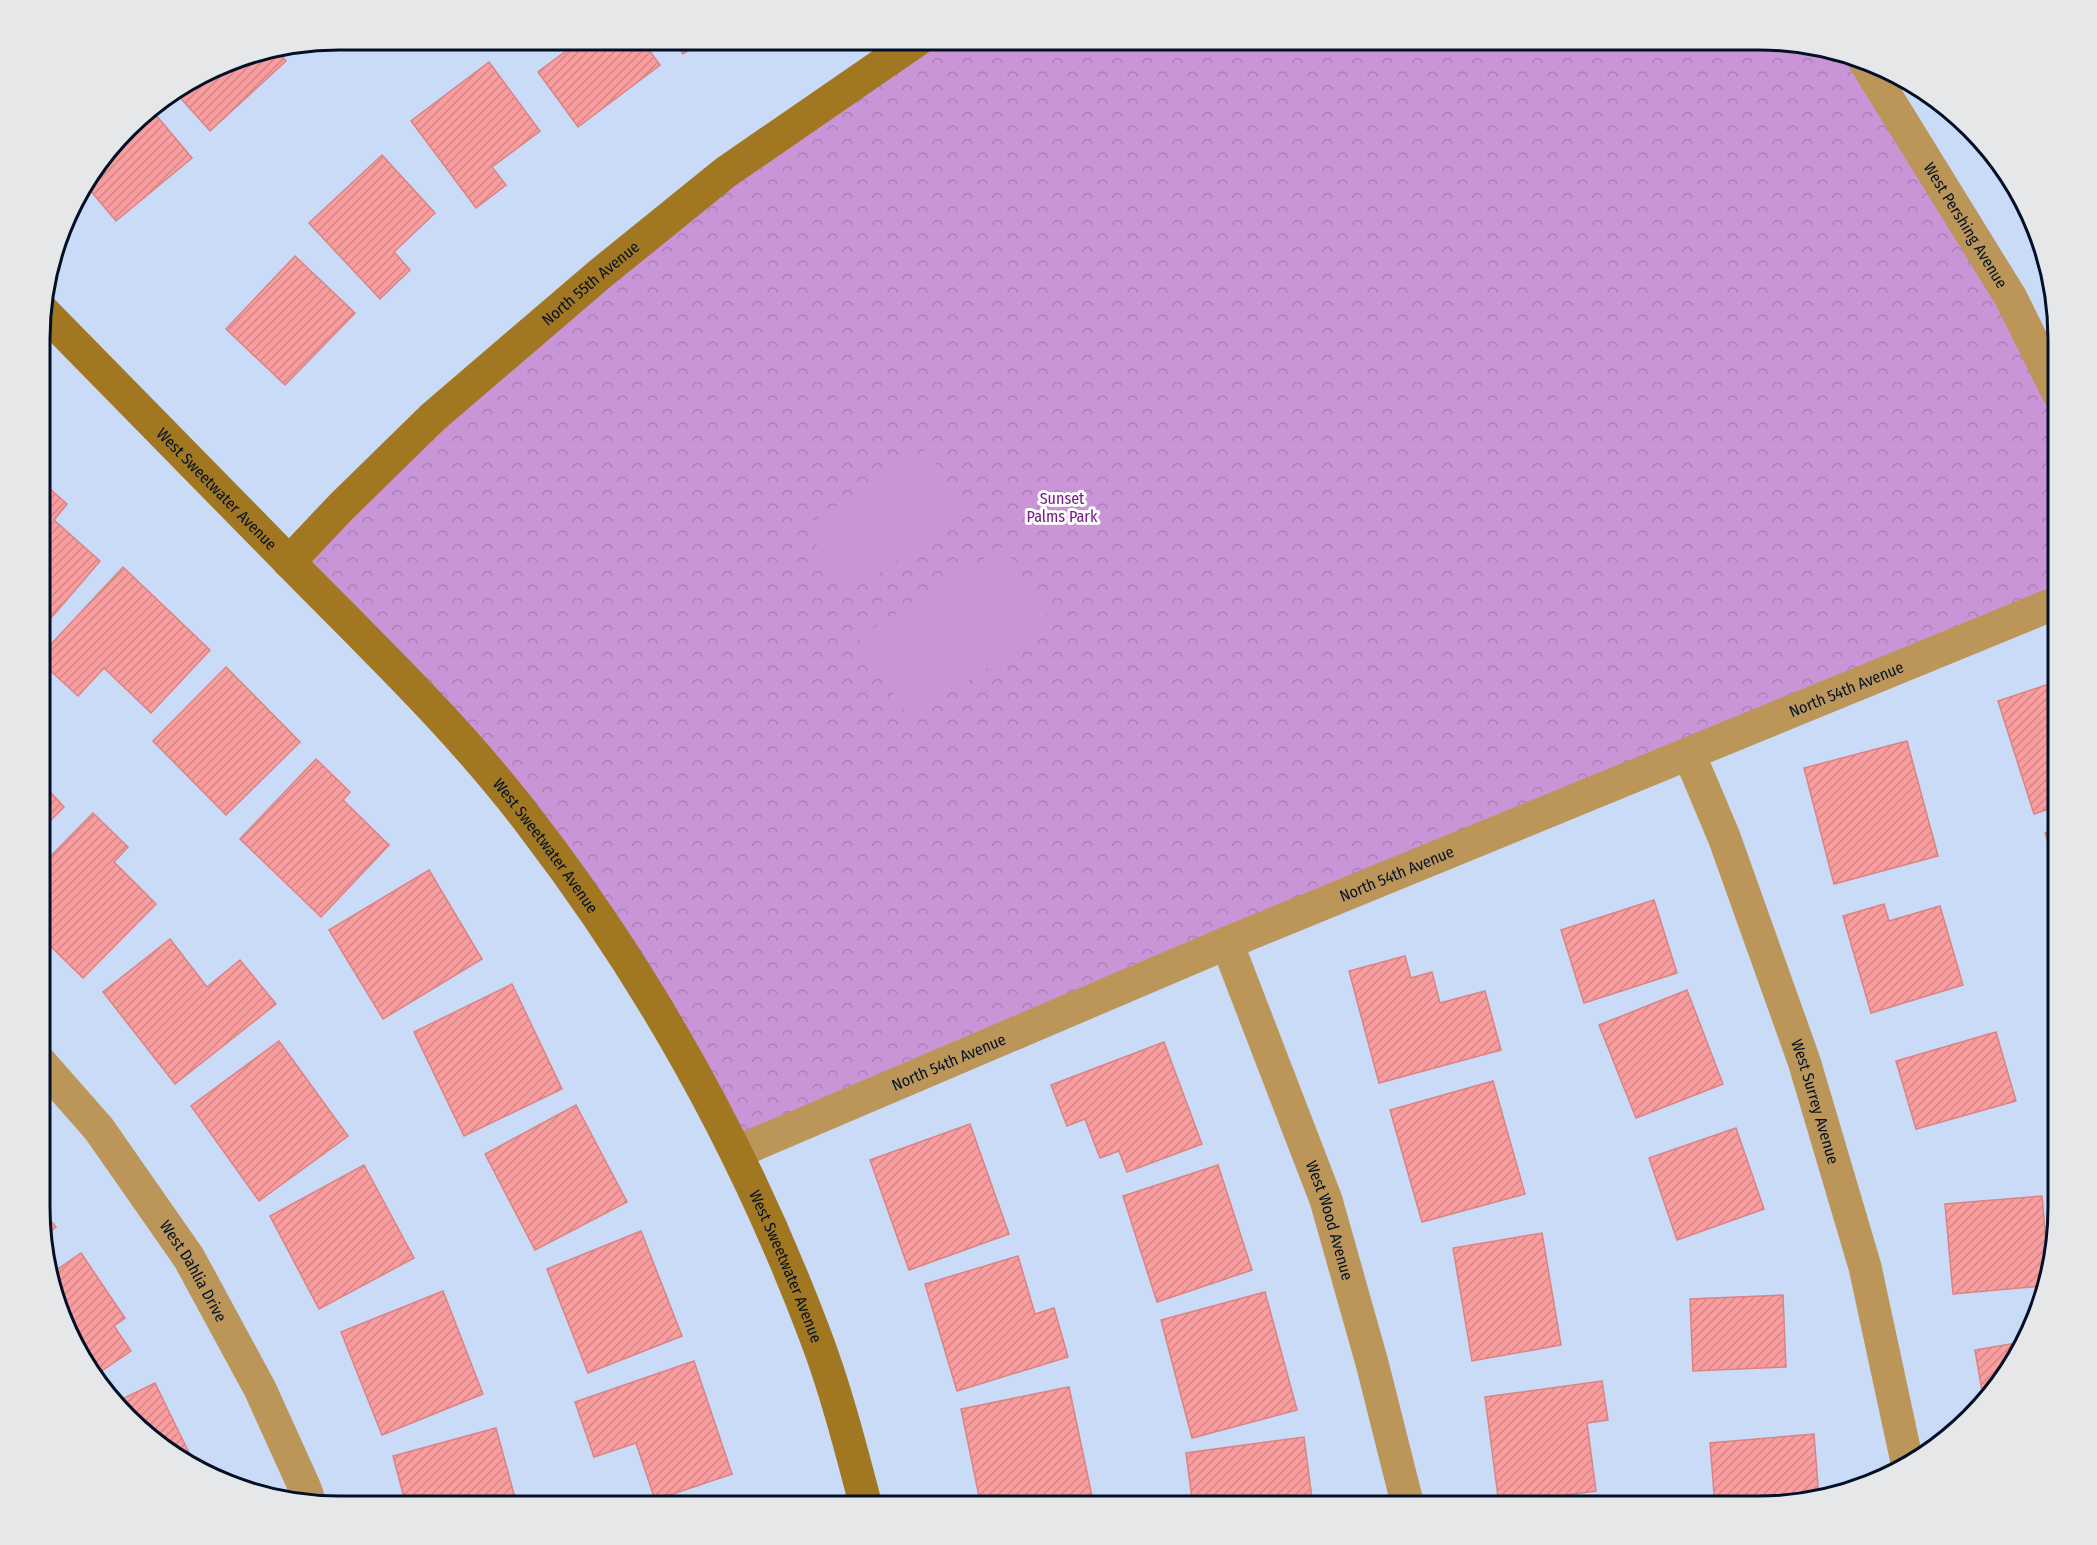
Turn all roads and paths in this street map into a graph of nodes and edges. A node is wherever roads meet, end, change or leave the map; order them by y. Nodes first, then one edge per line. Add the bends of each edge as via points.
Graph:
1 (904, 49) edge
2 (1872, 73) edge
3 (50, 318) edge
4 (2048, 373) edge
5 (289, 562) junction
6 (2048, 606) edge
7 (1689, 754) junction
8 (1227, 943) junction
9 (50, 1073) edge
10 (736, 1152) junction
11 (1906, 1455) edge
12 (307, 1494) edge
13 (860, 1496) edge
14 (1405, 1496) edge

1 - 5 street, North 55th Avenue via 726,172 600,274 433,417
2 - 4 street, West Pershing Avenue via 2011,298
3 - 5 street, West Sweetwater Avenue
5 - 10 street, West Sweetwater Avenue via 464,743 531,823 648,992
6 - 7 street, North 54th Avenue
7 - 8 street, North 54th Avenue
7 - 11 street, West Surrey Avenue via 1724,837 1804,1061 1865,1267
8 - 10 street, North 54th Avenue
8 - 14 street, West Wood Avenue via 1326,1200
9 - 12 street, West Dahlia Drive via 99,1129 189,1258 260,1389
10 - 13 street, West Sweetwater Avenue via 816,1338 853,1455

